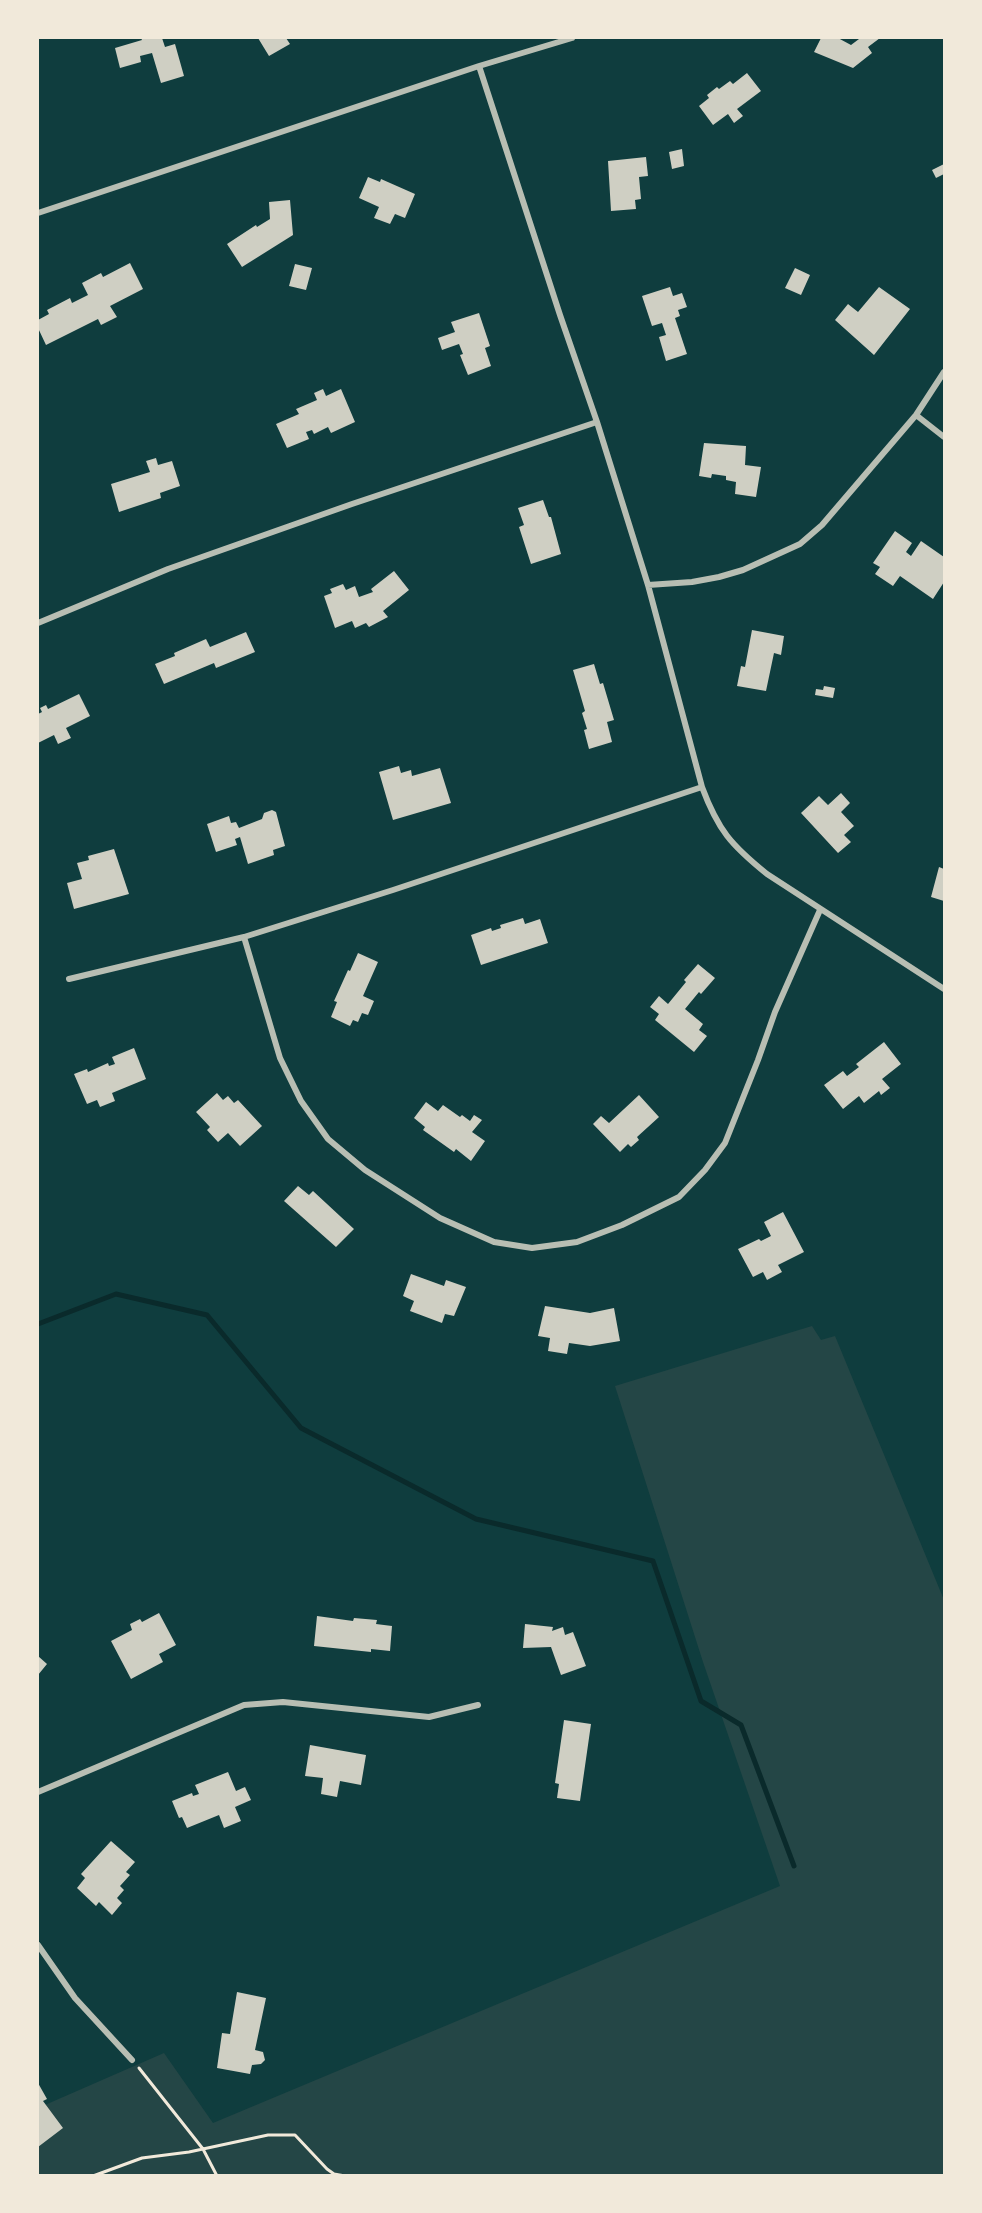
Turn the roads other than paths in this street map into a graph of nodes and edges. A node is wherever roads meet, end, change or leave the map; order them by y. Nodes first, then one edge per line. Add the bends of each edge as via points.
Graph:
1 (572, 38) edge
2 (479, 66) junction
3 (38, 213) edge
4 (945, 372) edge
5 (916, 415) junction
6 (597, 422) junction
7 (945, 437) edge
8 (648, 585) junction
9 (38, 622) edge
10 (702, 787) junction
11 (820, 910) junction
12 (244, 937) junction
13 (69, 979) dead end
14 (945, 989) edge
15 (478, 1704) dead end
16 (38, 1792) edge
17 (38, 1945) edge
18 (132, 2060) road end

1 - 2 street
2 - 3 street
2 - 6 street
4 - 5 street
5 - 7 street
5 - 8 street via 822,525 800,544 719,577
6 - 8 street
6 - 9 street via 179,565
8 - 10 street
10 - 11 street via 712,816 742,854
10 - 12 street
11 - 12 street via 775,1012 725,1143 705,1170 679,1197 622,1225 577,1242 532,1248 494,1242 440,1218 365,1170 328,1139 301,1101 280,1058
11 - 14 street
12 - 13 street
15 - 16 street via 429,1717 283,1702 244,1705
17 - 18 street via 75,1998

